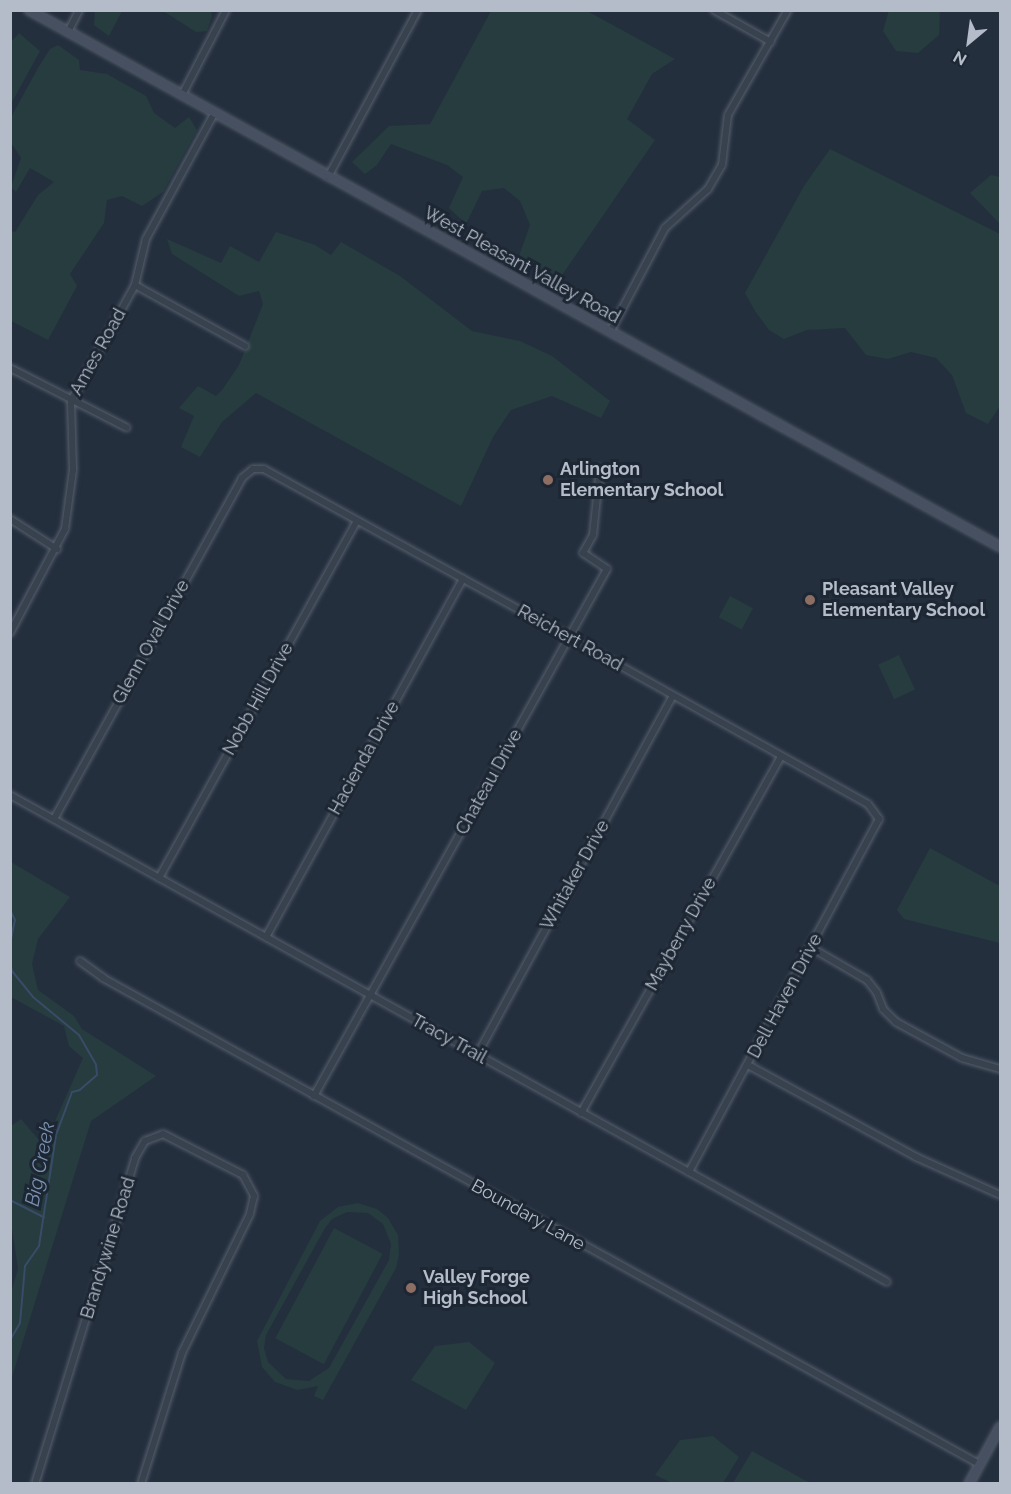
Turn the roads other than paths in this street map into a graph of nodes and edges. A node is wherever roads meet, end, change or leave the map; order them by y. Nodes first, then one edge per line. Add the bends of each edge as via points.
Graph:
1 (29, 10) edge
2 (79, 10) edge
3 (226, 10) edge
4 (418, 10) edge
5 (714, 10) edge
6 (788, 10) edge
7 (68, 32) junction
8 (771, 42) junction
9 (182, 95) junction
10 (214, 114) junction
11 (328, 177) junction
12 (135, 285) junction
13 (610, 332) junction
14 (245, 346) dead end
15 (10, 368) edge
16 (71, 401) junction
17 (127, 428) dead end
18 (600, 468) dead end
19 (253, 469) joint
20 (10, 519) edge
21 (357, 521) junction
22 (1000, 547) edge
23 (57, 549) junction
24 (463, 578) junction
25 (10, 633) edge
26 (569, 638) junction
27 (673, 696) junction
28 (781, 756) junction
29 (10, 795) edge
30 (54, 819) junction
31 (879, 819) joint
32 (159, 878) junction
33 (266, 937) junction
34 (810, 947) junction
35 (80, 960) dead end
36 (370, 995) junction
37 (477, 1055) junction
38 (748, 1065) junction
39 (1000, 1069) edge
40 (314, 1096) junction
41 (581, 1113) junction
42 (689, 1172) junction
43 (1000, 1195) edge
44 (887, 1282) dead end
45 (1000, 1427) edge
46 (979, 1464) junction
47 (35, 1484) edge
48 (141, 1484) edge
49 (969, 1484) edge

1 - 7 main road, West Pleasant Valley Road
2 - 7 street
3 - 9 street
4 - 11 street
5 - 8 street
6 - 8 street
7 - 9 main road, West Pleasant Valley Road
8 - 13 street via 728,115 722,165 708,189 665,228
9 - 10 main road, West Pleasant Valley Road
10 - 11 main road, West Pleasant Valley Road
10 - 12 street, Ames Road via 146,239
11 - 13 main road, West Pleasant Valley Road
12 - 14 street
12 - 16 street, Ames Road
13 - 22 main road, West Pleasant Valley Road
15 - 16 street
16 - 17 street
16 - 23 street, Ames Road via 73,470 65,529
18 - 26 street, Chateau Drive via 595,527 583,553 607,569
19 - 21 street, Reichert Road via 264,469
19 - 30 street, Glenn Oval Drive via 242,478
20 - 23 street
21 - 24 street, Reichert Road
21 - 32 street, Nobb Hill Drive
23 - 25 street, Ames Road
24 - 26 street, Reichert Road
24 - 33 street, Hacienda Drive
26 - 27 street, Reichert Road
26 - 36 street, Chateau Drive
27 - 28 street, Reichert Road
27 - 37 street, Whitaker Drive
28 - 31 street, Reichert Road via 868,804
28 - 41 street, Mayberry Drive
29 - 30 street, Tracy Trail
30 - 32 street, Tracy Trail
31 - 34 street, Dell Haven Drive
32 - 33 street, Tracy Trail
33 - 36 street, Tracy Trail
34 - 38 street, Dell Haven Drive
34 - 39 street via 867,980 896,1022 962,1058
35 - 40 street, Boundary Lane via 103,978
36 - 37 street, Tracy Trail
36 - 40 street, Chateau Drive
37 - 41 street, Tracy Trail
38 - 42 street, Dell Haven Drive
38 - 43 street via 916,1157
40 - 46 street, Boundary Lane
41 - 42 street, Tracy Trail
42 - 44 street, Tracy Trail
45 - 46 main road
46 - 49 main road
47 - 48 street, Brandywine Road via 135,1158 144,1141 163,1134 243,1176 254,1196 250,1214 182,1353

